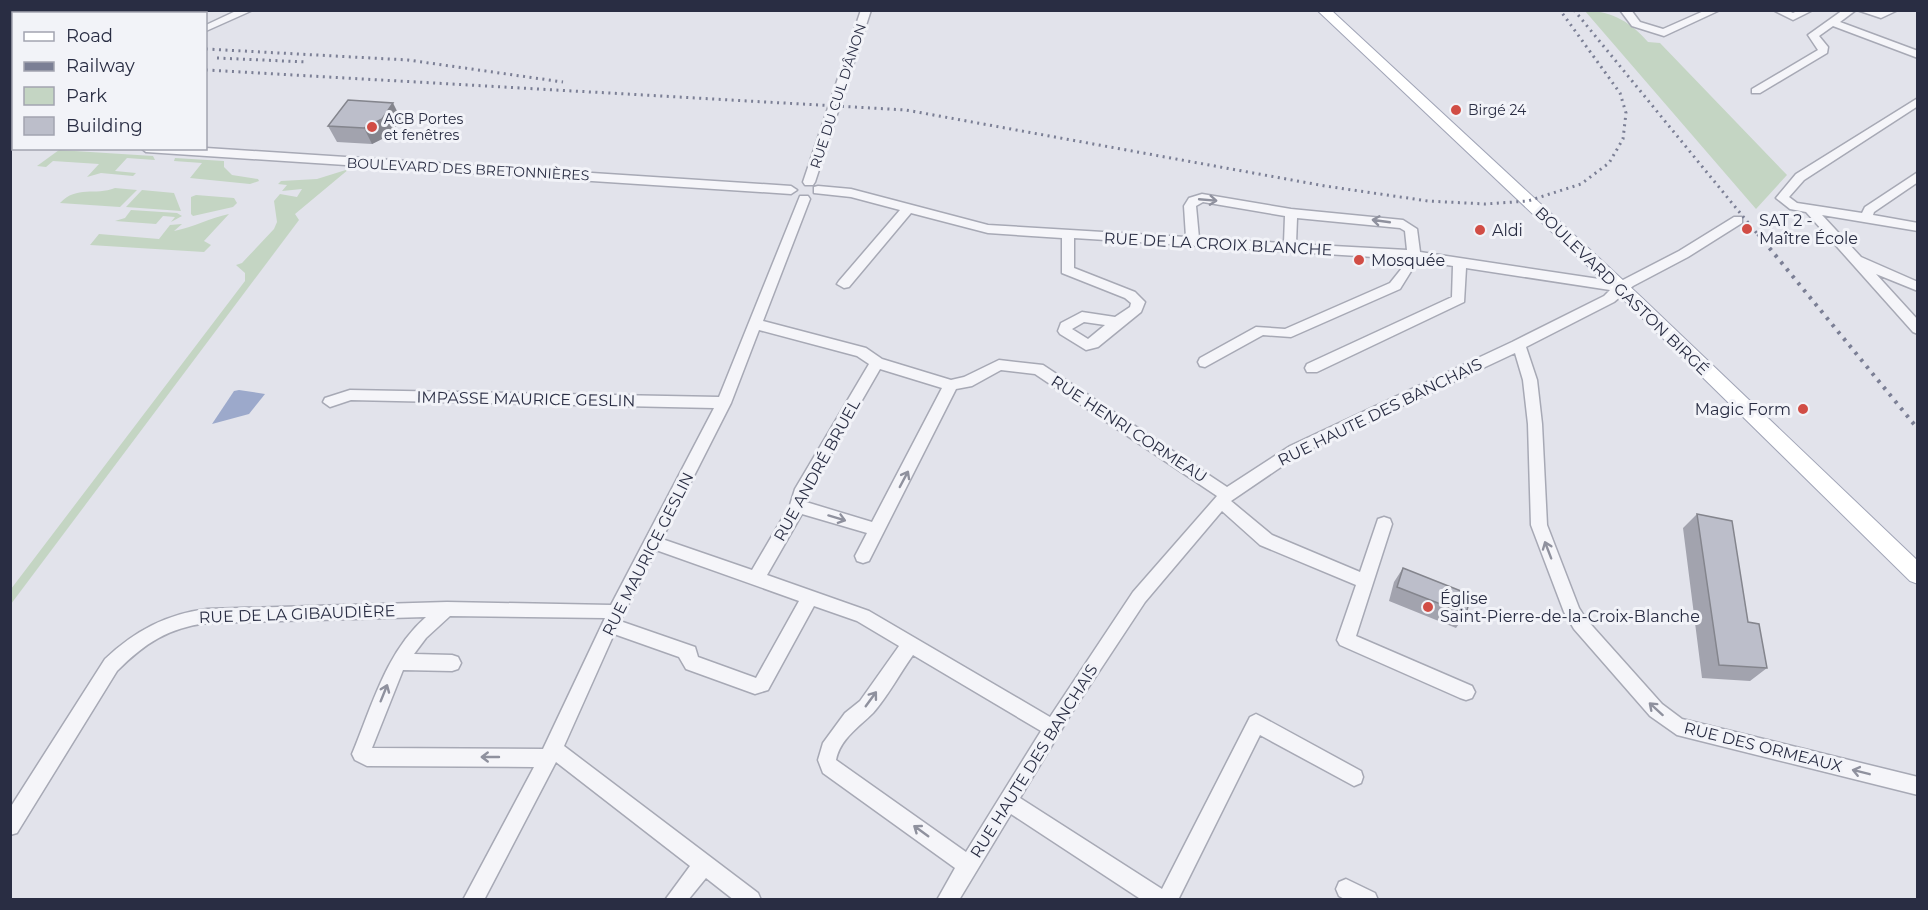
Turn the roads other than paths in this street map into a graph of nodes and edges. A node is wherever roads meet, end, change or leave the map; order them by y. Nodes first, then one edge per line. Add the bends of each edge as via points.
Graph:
1 (248, 10) edge
2 (866, 10) edge
3 (1323, 10) edge
4 (1332, 10) edge
5 (1625, 10) edge
6 (1715, 10) edge
7 (1778, 10) edge
8 (1851, 10) edge
9 (1862, 10) edge
10 (1893, 10) edge
11 (1806, 11) edge
12 (1832, 22) junction
13 (207, 28) edge
14 (1917, 55) edge
15 (1756, 91) dead end
16 (1917, 101) edge
17 (174, 150) edge
18 (1917, 176) edge
19 (814, 186) junction
20 (797, 194) junction
21 (1809, 208) junction
22 (908, 209) junction
23 (1291, 213) junction
24 (1866, 218) junction
25 (1738, 220) dead end
26 (1917, 227) edge
27 (1068, 236) junction
28 (1192, 243) junction
29 (1290, 248) junction
30 (1412, 255) junction
31 (1855, 260) junction
32 (1460, 262) junction
33 (844, 284) dead end
34 (1623, 285) junction
35 (1917, 287) edge
36 (1117, 322) dead end
37 (754, 324) junction
38 (1917, 329) edge
39 (1517, 346) junction
40 (1205, 362) dead end
41 (877, 363) junction
42 (1312, 368) dead end
43 (951, 385) junction
44 (330, 402) dead end
45 (724, 403) junction
46 (1224, 498) junction
47 (798, 506) junction
48 (1384, 524) dead end
49 (877, 530) junction
50 (652, 542) junction
51 (863, 556) dead end
52 (1917, 558) edge
53 (1917, 575) edge
54 (757, 577) junction
55 (1364, 581) junction
56 (810, 597) junction
57 (447, 609) junction
58 (612, 619) junction
59 (911, 643) junction
60 (398, 662) junction
61 (452, 663) dead end
62 (1466, 692) dead end
63 (1052, 728) junction
64 (551, 753) junction
65 (1354, 777) dead end
66 (1917, 786) edge
67 (1007, 800) junction
68 (10, 826) edge
69 (704, 864) junction
70 (968, 865) junction
71 (1346, 890) dead end
72 (473, 900) edge
73 (675, 900) edge
74 (751, 900) edge
75 (947, 900) edge
76 (1161, 900) edge
77 (1167, 900) edge
78 (1368, 900) edge

1 - 13 street
2 - 19 street, RUE DU CUL D'ÂNON
3 - 34 main road, BOULEVARD GASTON BIRGÉ
4 - 34 main road, BOULEVARD GASTON BIRGÉ
5 - 6 street via 1636,24 1660,33 1673,32
7 - 11 street via 1793,17
8 - 12 street
9 - 10 street via 1881,15
12 - 14 street
12 - 15 street via 1812,36 1824,50
16 - 21 street via 1800,177 1782,196 1785,203
17 - 20 street, BOULEVARD DES BRETONNIÈRES
18 - 24 street via 1869,210
19 - 20 street via 797,184
19 - 22 street, RUE DE LA CROIX BLANCHE
20 - 37 street, RUE MAURICE GESLIN
21 - 24 street
21 - 31 street
22 - 27 street, RUE DE LA CROIX BLANCHE via 988,229
22 - 33 street
28 -> 23 street via 1190,206 1196,199
23 - 29 street
30 -> 23 street via 1412,232 1406,225
24 - 26 street
25 - 34 street, RUE HAUTE DES BANCHAIS
27 - 28 street, RUE DE LA CROIX BLANCHE
27 - 36 street via 1067,270 1138,302 1136,309
28 - 29 street, RUE DE LA CROIX BLANCHE
29 - 30 street, RUE DE LA CROIX BLANCHE
30 - 32 street, RUE DE LA CROIX BLANCHE
30 - 40 street via 1412,263 1395,286 1286,334 1261,330
31 - 35 street
31 - 38 street
32 - 34 street, RUE DE LA CROIX BLANCHE
32 - 42 street via 1459,299
34 - 39 street, RUE HAUTE DES BANCHAIS via 1609,299
34 - 52 main road, BOULEVARD GASTON BIRGÉ
34 - 53 main road, BOULEVARD GASTON BIRGÉ
37 - 41 street via 861,352
37 - 45 street, RUE MAURICE GESLIN
39 - 46 street, RUE HAUTE DES BANCHAIS via 1295,450
66 -> 39 street, RUE DES ORMEAUX via 1677,726 1632,685 1586,634 1572,612 1539,525 1530,380 1523,353
41 - 43 street
41 - 47 street, RUE ANDRÉ BRUEL via 800,493
43 - 46 street, RUE HENRI CORMEAU via 967,382 999,365 1038,369
49 -> 43 street
44 - 45 street, IMPASSE MAURICE GESLIN via 350,395
45 - 50 street, RUE MAURICE GESLIN
46 - 55 street, RUE HENRI CORMEAU via 1266,540
46 - 63 street, RUE HAUTE DES BANCHAIS via 1139,597
47 -> 49 street
47 - 54 street, RUE ANDRÉ BRUEL
48 - 55 street
49 - 51 street
50 - 54 street
50 - 58 street, RUE MAURICE GESLIN
54 - 56 street
55 - 62 street via 1346,640
56 - 58 street, RUE DE LA GIBAUDIÈRE via 762,684 755,686 692,663 687,658 689,653
56 - 59 street via 863,616
57 - 58 street, RUE DE LA GIBAUDIÈRE via 605,611
57 - 60 street via 420,633
57 - 68 street, RUE DE LA GIBAUDIÈRE via 225,614 194,617 164,626 132,645 111,665
58 - 64 street, RUE MAURICE GESLIN
59 - 63 street
70 -> 59 street via 830,767 827,760 829,749 851,719 866,707
60 - 61 street
64 -> 60 street via 364,756 362,748
63 - 67 street, RUE HAUTE DES BANCHAIS
64 - 69 street
64 - 72 street, RUE MAURICE GESLIN
65 - 77 street via 1256,723
67 - 70 street, RUE HAUTE DES BANCHAIS
67 - 76 street
69 - 73 street
69 - 74 street
70 - 75 street, RUE HAUTE DES BANCHAIS
71 - 78 street

